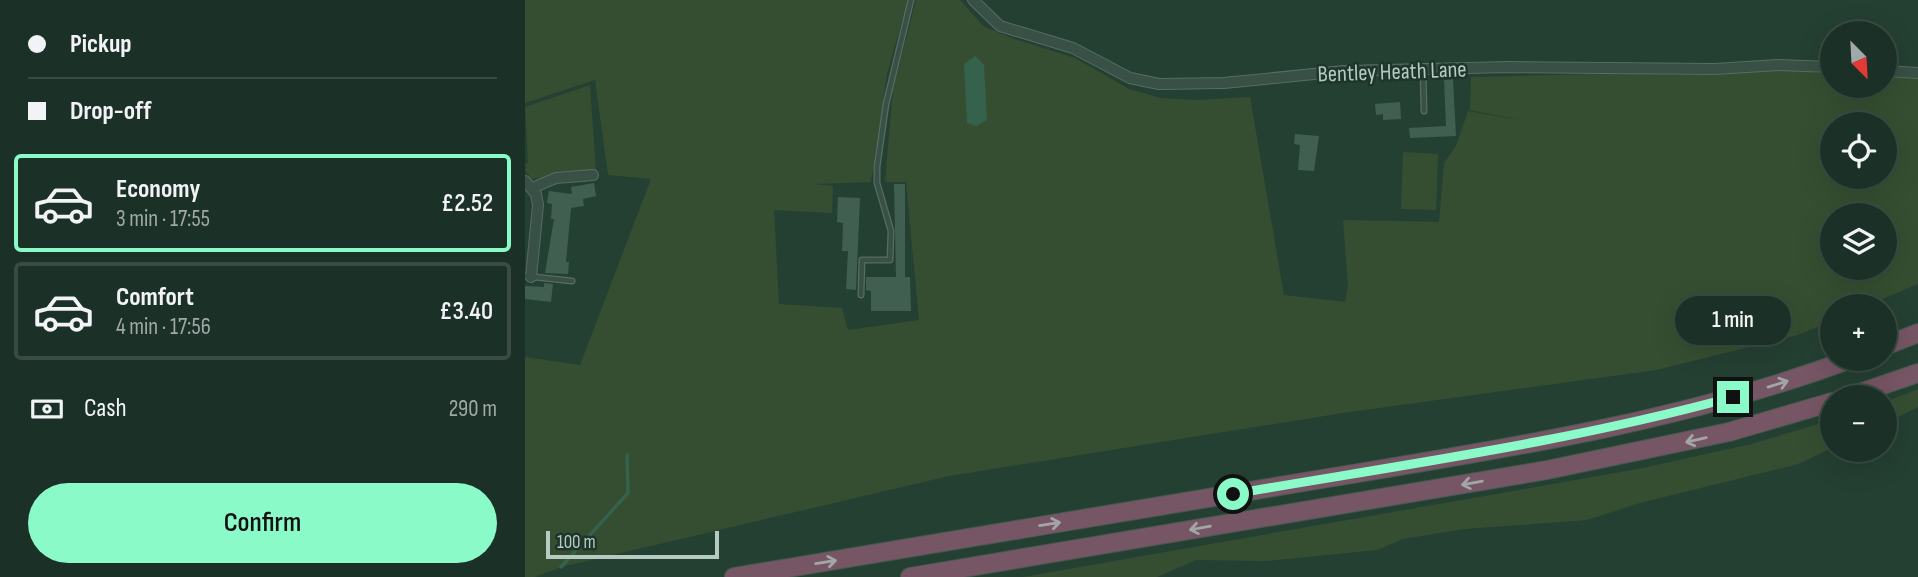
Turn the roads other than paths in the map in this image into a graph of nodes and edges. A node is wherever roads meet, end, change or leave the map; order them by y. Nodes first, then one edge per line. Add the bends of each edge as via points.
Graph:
1 (911, 0) edge
2 (973, 0) edge
3 (1820, 67) edge
4 (1423, 69) junction
5 (1897, 72) edge
6 (1918, 73) edge
7 (1424, 111) dead end
8 (593, 175) dead end
9 (529, 184) edge
10 (528, 277) edge
11 (572, 281) dead end
12 (861, 295) dead end
13 (1918, 333) edge
14 (1897, 341) edge
15 (1820, 370) edge
16 (1918, 373) edge
17 (1883, 385) edge
18 (1820, 405) edge
19 (734, 577) edge
20 (910, 577) edge

1 - 12 lane via 886,104 877,167 891,231 890,260 862,260
2 - 4 street, Bentley Heath Lane via 1000,26 1073,48 1130,78 1159,84
3 - 4 street, Bentley Heath Lane
4 - 7 lane
5 - 6 street
8 - 9 street
9 - 10 street via 538,205
10 - 11 lane
13 - 14 highway
19 -> 15 highway via 1537,443 1673,414
16 - 17 highway
18 -> 20 highway via 1729,432 1547,470

